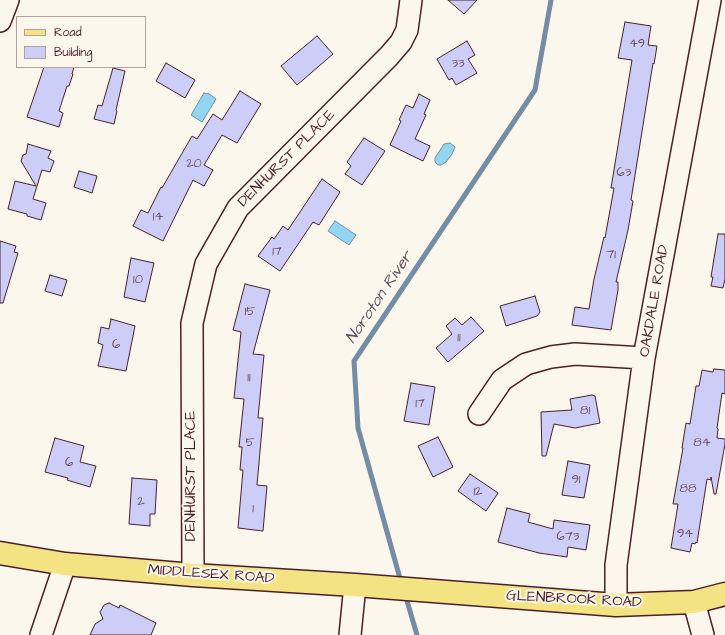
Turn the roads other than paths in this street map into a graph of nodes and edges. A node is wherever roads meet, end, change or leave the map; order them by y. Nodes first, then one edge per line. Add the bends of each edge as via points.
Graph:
1 (8, 0) edge
2 (411, 0) edge
3 (710, 0) edge
4 (0, 21) edge
5 (644, 358) junction
6 (479, 414) dead end
7 (0, 553) edge
8 (65, 564) junction
9 (193, 575) junction
10 (364, 586) junction
11 (422, 590) joint
12 (725, 594) edge
13 (694, 602) junction
14 (616, 605) junction
15 (41, 635) edge
16 (350, 635) edge
17 (703, 635) edge

1 - 4 street
2 - 9 street, DENHURST PLACE via 407,30 401,42 238,208 206,264 192,323
3 - 5 street, OAKDALE ROAD
5 - 6 street via 575,354 526,364 502,380
5 - 14 street, OAKDALE ROAD via 616,565
7 - 8 main road, MIDDLESEX ROAD
8 - 9 main road, MIDDLESEX ROAD
8 - 15 street
9 - 10 main road, MIDDLESEX ROAD
10 - 11 main road, MIDDLESEX ROAD
10 - 16 street
11 - 14 main road, GLENBROOK ROAD
12 - 13 main road, GLENBROOK ROAD
13 - 14 main road, GLENBROOK ROAD
13 - 17 street

